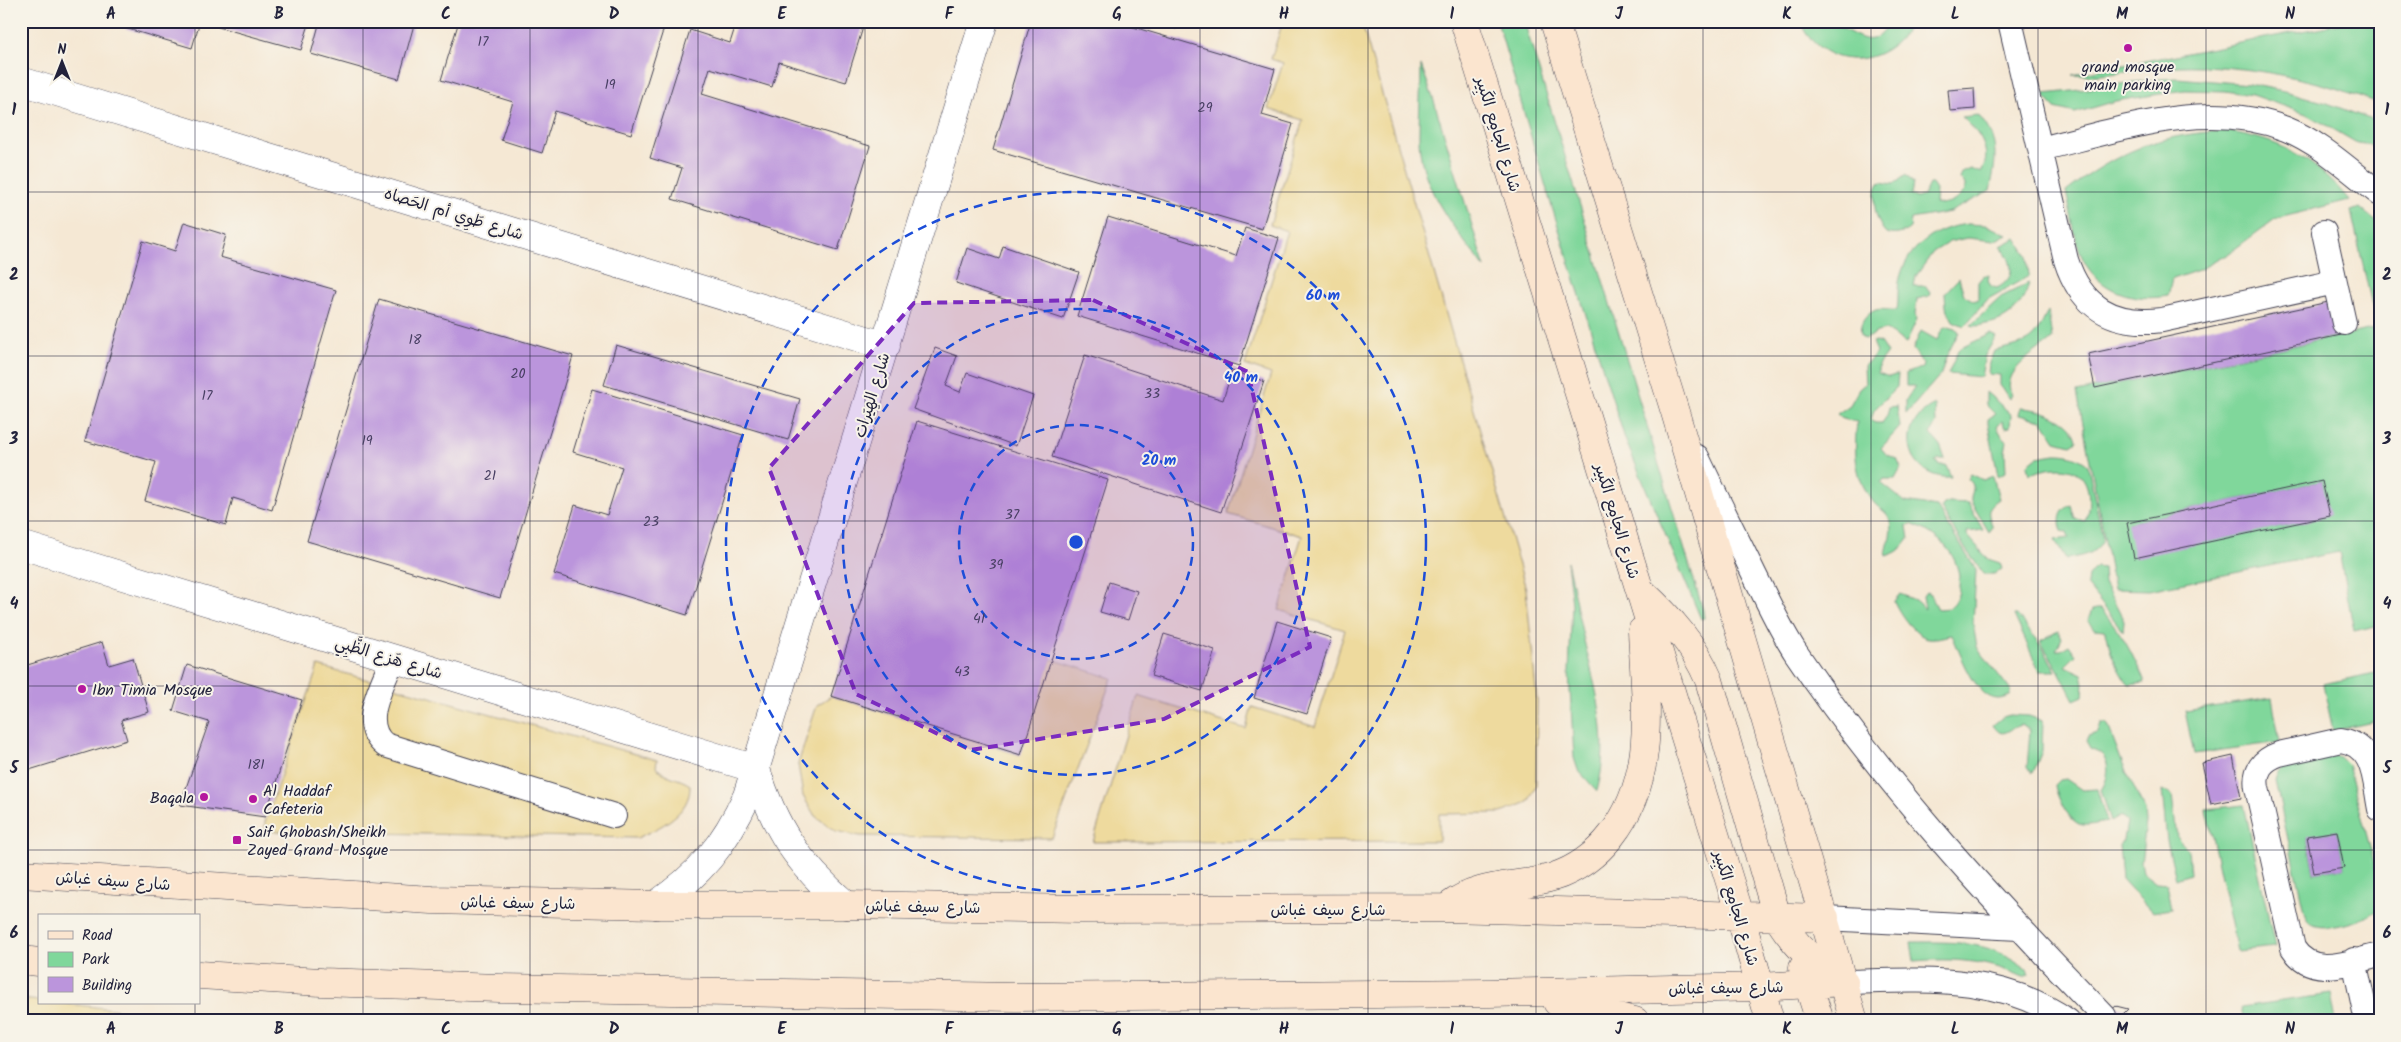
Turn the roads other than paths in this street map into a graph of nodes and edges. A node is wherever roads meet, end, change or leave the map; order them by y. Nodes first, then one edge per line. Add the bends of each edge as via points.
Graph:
1 (984, 21) edge
2 (1464, 21) edge
3 (1554, 21) edge
4 (2010, 21) edge
5 (21, 81) edge
6 (2040, 149) junction
7 (2380, 194) edge
8 (2324, 232) dead end
9 (2336, 282) junction
10 (2344, 322) dead end
11 (886, 346) junction
12 (1674, 412) junction
13 (21, 545) edge
14 (1640, 590) junction
15 (393, 658) junction
16 (756, 769) junction
17 (2380, 809) edge
18 (614, 816) dead end
19 (21, 874) edge
20 (656, 905) junction
21 (846, 905) junction
22 (1446, 908) junction
23 (1740, 915) junction
24 (1777, 916) junction
25 (1825, 918) junction
26 (2019, 928) junction
27 (2380, 955) edge
28 (21, 960) edge
29 (2354, 960) junction
30 (38, 962) edge
31 (200, 975) edge
32 (1844, 982) junction
33 (1809, 985) junction
34 (1760, 987) junction
35 (1509, 993) junction
36 (2104, 1016) dead end
37 (1634, 1021) edge
38 (1770, 1021) edge
39 (1820, 1021) edge
40 (1854, 1021) edge
41 (2068, 1021) edge
42 (2367, 1021) edge

1 - 11 street, شارع الهِيَرات
2 - 14 street, شارع الجامِع الكَبِير
3 - 12 street
4 - 6 lane
5 - 11 street, شارع طَوِي أم الحَصاه
6 - 7 lane via 2165,120 2205,115 2247,118 2286,130 2323,150
6 - 9 lane via 2072,280 2085,297 2120,319 2162,320
8 - 9 lane
9 - 10 lane
11 - 16 street, شارع الهِيَرات
12 - 25 street
12 - 26 lane via 1795,652 1890,781
13 - 15 street, شارع هَزع الظَّبِي
14 - 22 street via 1645,751 1641,778 1617,828 1590,857 1556,876 1530,883 1486,888 1458,899
14 - 23 street, شارع الجامِع الكَبِير
14 - 24 street via 1687,640 1709,680
15 - 16 street, شارع هَزع الظَّبِي
15 - 18 lane via 372,720 378,740 385,745
16 - 20 street, شارع الهِيَرات via 735,822 720,847 701,869
16 - 21 street via 786,842 812,874
17 - 29 lane via 2367,755 2360,746 2351,742 2341,740 2279,754 2270,757 2257,771 2257,788 2294,948 2306,962 2316,967
19 - 20 street, شارع سيف غباش via 432,900
20 - 21 street, شارع سيف غباش
21 - 22 street, شارع سيف غباش via 1080,909
22 - 23 street, شارع سيف غباش
23 - 24 street, شارع سيف غباش
23 - 33 street via 1776,934 1790,948 1802,965
23 - 34 street, شارع الجامِع الكَبِير
24 - 25 street, شارع سيف غباش
24 - 32 street via 1812,961
25 - 26 lane
25 - 32 street
26 - 36 lane
27 - 29 lane
28 - 30 street
29 - 42 lane
31 - 35 street, شارع سيف غباش via 499,988 1015,997
32 - 33 street, شارع سيف غباش
32 - 40 street
32 - 41 lane via 1927,980 1971,984 2040,1003
33 - 34 street, شارع سيف غباش
33 - 39 street
34 - 35 street, شارع سيف غباش
34 - 38 street, شارع الجامِع الكَبِير
35 - 37 street via 1598,1010

